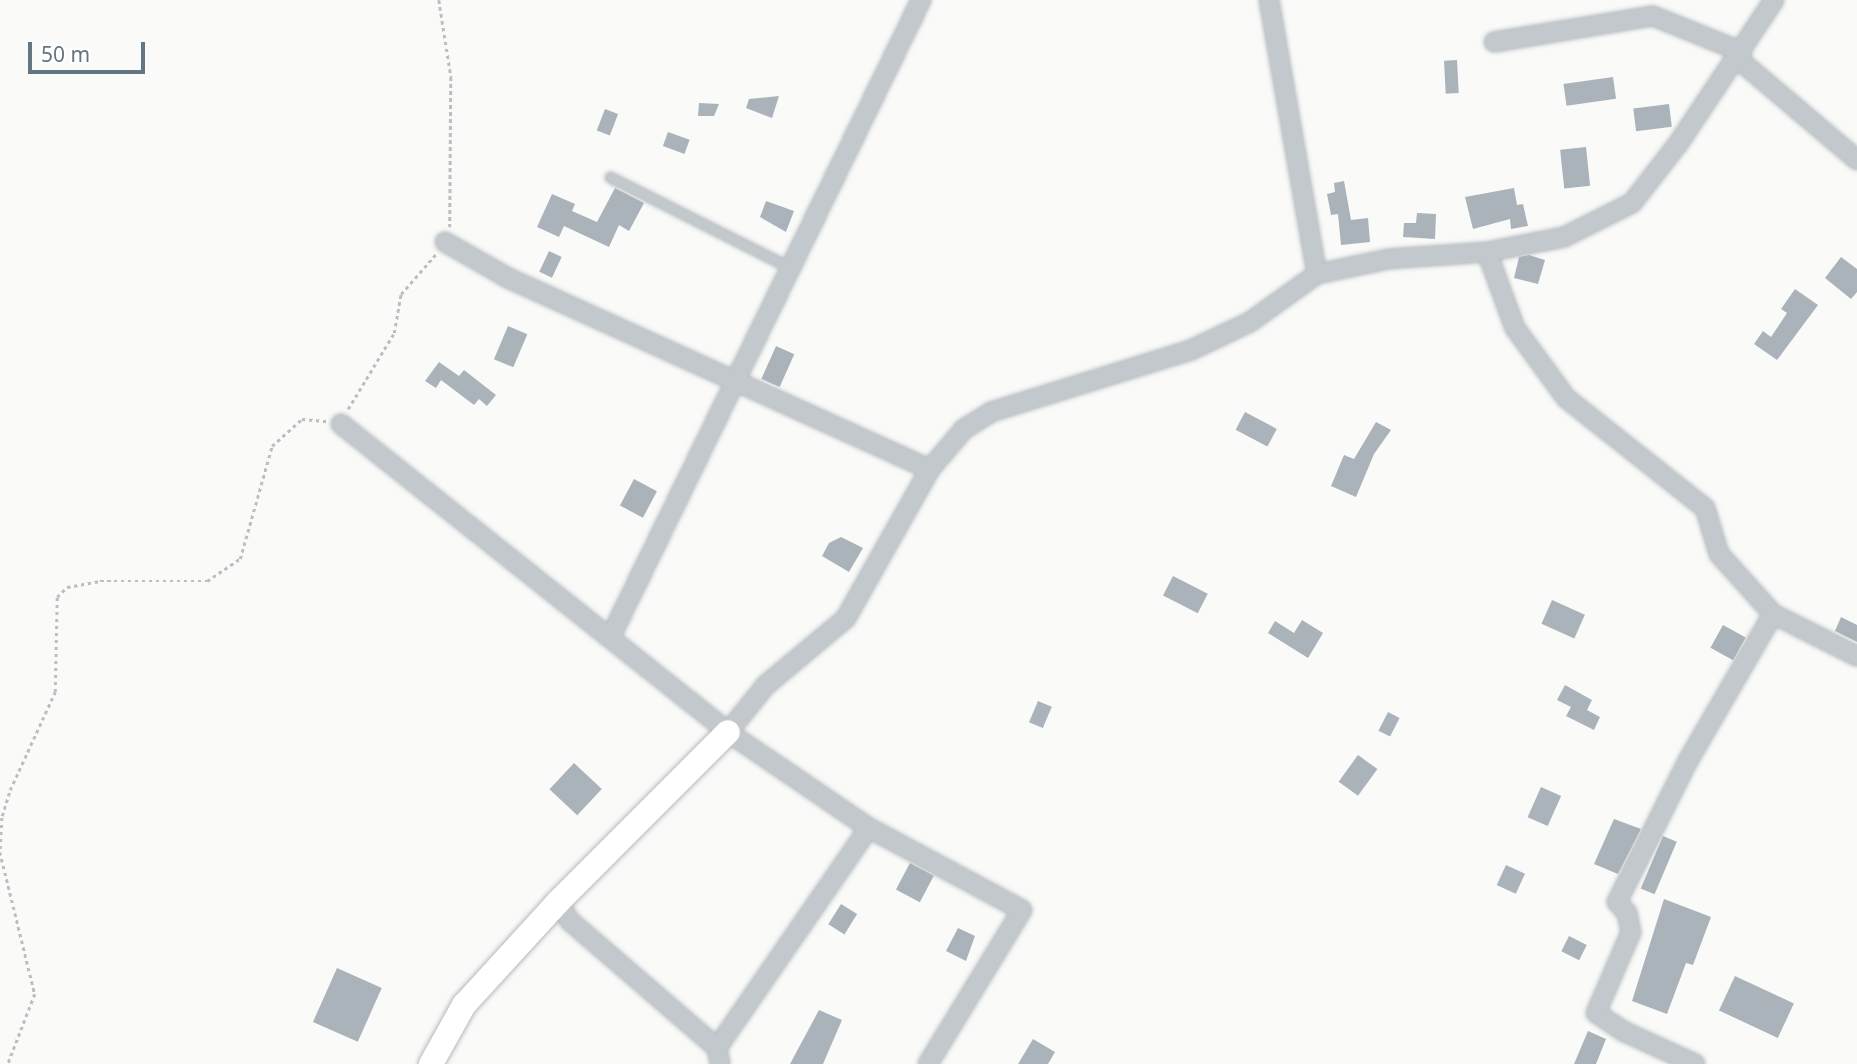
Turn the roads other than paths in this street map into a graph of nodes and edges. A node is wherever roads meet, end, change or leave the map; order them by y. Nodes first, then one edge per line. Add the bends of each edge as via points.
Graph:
1 (921, 0) edge
2 (1269, 0) edge
3 (1774, 0) edge
4 (1494, 42) dead end
5 (1740, 56) junction
6 (1857, 160) edge
7 (610, 177) dead end
8 (445, 242) road end
9 (1487, 252) junction
10 (789, 267) junction
11 (1317, 274) junction
12 (734, 379) junction
13 (341, 424) road end
14 (930, 470) junction
15 (1773, 614) junction
16 (611, 636) junction
17 (1857, 656) edge
18 (728, 732) junction
19 (869, 828) junction
20 (558, 902) junction
21 (718, 1056) edge
22 (431, 1064) edge
23 (928, 1064) edge
24 (1695, 1064) edge

1 - 10 street
2 - 11 street
3 - 5 street
4 - 5 street via 1653,16
5 - 6 street
5 - 9 street via 1632,203 1564,237
7 - 10 lane
8 - 12 street via 508,278
9 - 11 street via 1388,259
9 - 15 street via 1515,328 1566,398 1705,508 1719,554
10 - 12 street
11 - 14 street via 1250,321 1191,349 991,412 964,429
12 - 14 street
12 - 16 street
13 - 16 street
14 - 18 street via 846,618 766,685
15 - 17 street
15 - 24 street via 1689,759 1617,902 1627,913 1631,932 1596,1013 1623,1031
16 - 18 street
18 - 19 street
18 - 20 street
19 - 21 street
19 - 23 street via 1022,911
20 - 21 street via 570,921
20 - 22 street via 464,1004

